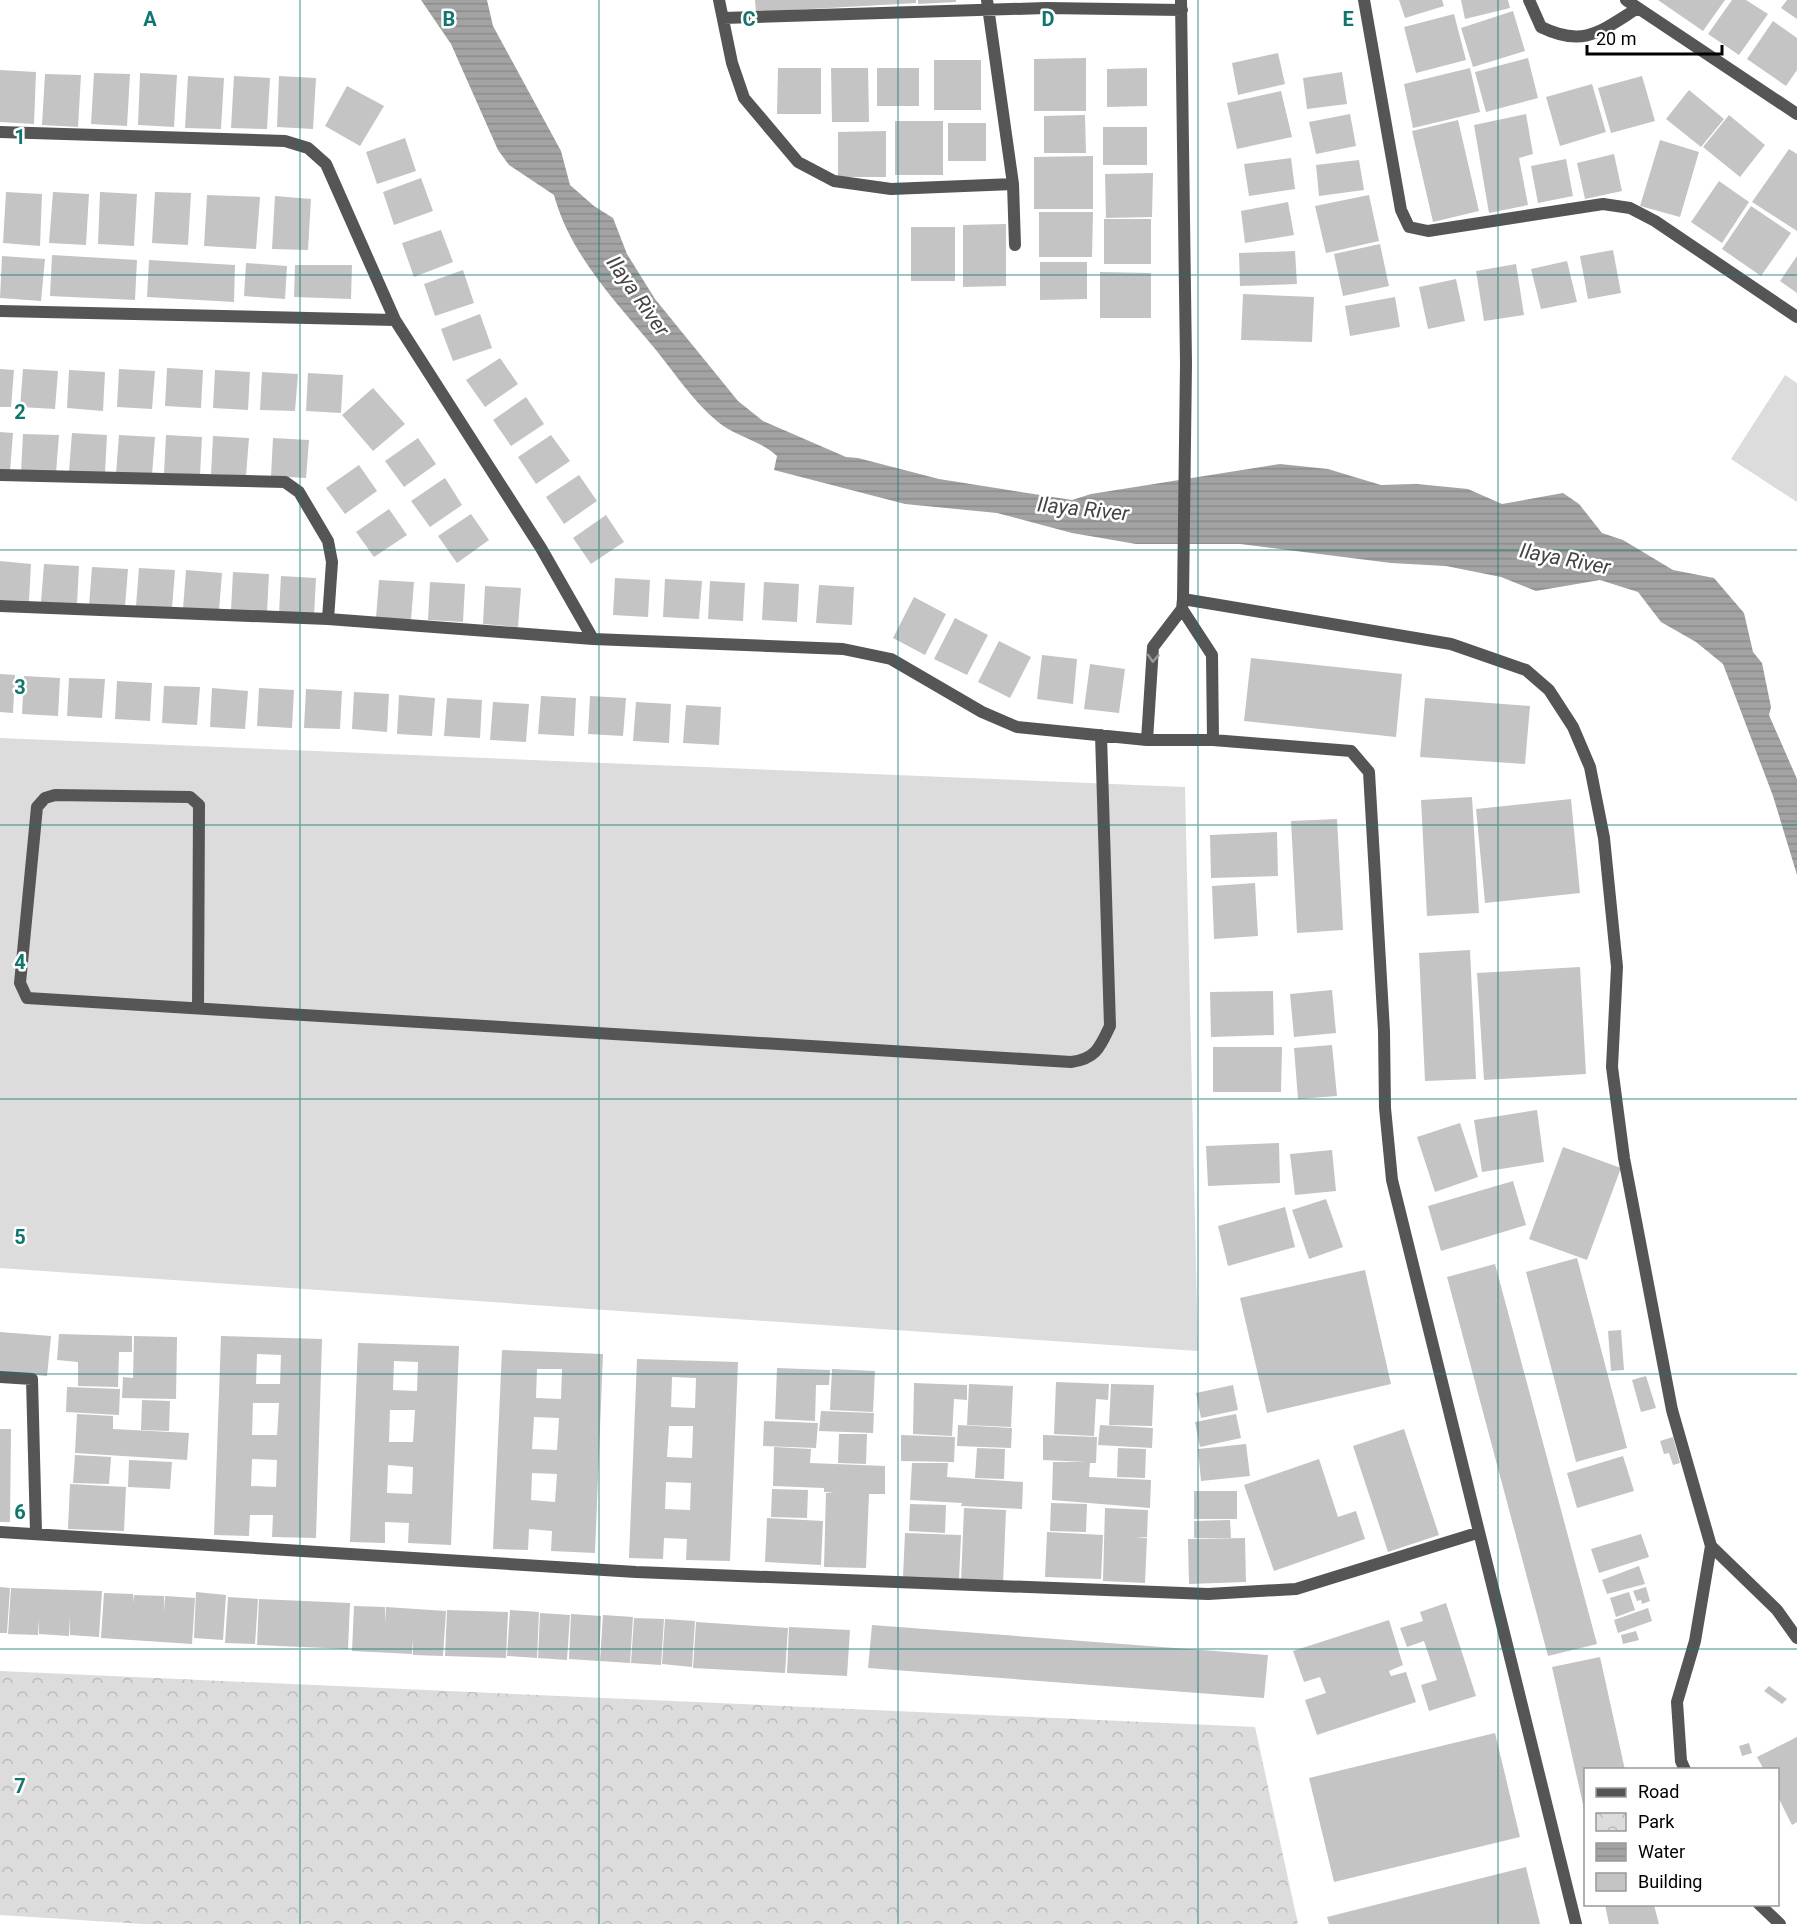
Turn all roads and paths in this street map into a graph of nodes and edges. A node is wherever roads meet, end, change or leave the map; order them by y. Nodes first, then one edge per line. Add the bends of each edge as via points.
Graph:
1 (719, 0) edge
2 (1364, 0) edge
3 (1529, 0) edge
4 (1626, 0) edge
5 (988, 5) edge
6 (1181, 5) edge
7 (1638, 8) junction
8 (723, 18) junction
9 (1797, 114) edge
10 (0, 132) edge
11 (1013, 184) junction
12 (1015, 245) dead end
13 (0, 311) edge
14 (1797, 317) edge
15 (395, 320) junction
16 (0, 474) edge
17 (1183, 604) junction
18 (0, 606) edge
19 (328, 620) junction
20 (593, 639) junction
21 (1101, 735) junction
22 (1147, 740) junction
23 (1214, 740) junction
24 (198, 1008) junction
25 (0, 1377) edge
26 (0, 1532) edge
27 (36, 1532) junction
28 (1477, 1533) junction
29 (1711, 1546) junction
30 (1797, 1638) edge
31 (1684, 1768) edge
32 (1760, 1906) edge
33 (1576, 1924) edge
34 (1780, 1924) edge

1 - 8 street
2 - 14 street via 1401,210 1409,227 1428,231 1603,204 1630,208
3 - 7 street via 1541,27 1561,37 1587,37
4 - 7 street
5 - 6 street
5 - 8 street
5 - 11 street
6 - 17 street via 1186,363
7 - 9 street
8 - 11 street via 744,98 798,162 834,181 891,189
10 - 15 street via 285,141 308,148 326,164
11 - 12 street
13 - 15 street
15 - 20 street via 541,548
16 - 19 street via 285,482 299,492 328,541 332,561
17 -> 22 street via 1153,648
17 - 23 street via 1212,655
17 - 29 street via 1451,644 1526,670 1549,690 1574,727 1590,767 1604,838 1617,968 1612,1067 1624,1158 1672,1410
18 - 19 street
19 - 20 street
20 - 21 street via 843,649 891,659 982,712 1017,727
21 - 22 street
21 - 24 street via 1110,1026 1088,1060
22 - 23 street
23 - 28 street via 1351,751 1369,772 1392,1180
24 - 24 street via 27,998 20,983 37,807 45,798 190,797 199,804
25 - 27 street via 32,1379
26 - 27 street
27 - 28 street via 636,1572 1208,1594 1296,1589
28 - 33 street
29 - 30 street via 1777,1610
29 - 31 street via 1695,1641 1677,1702
32 - 34 street

